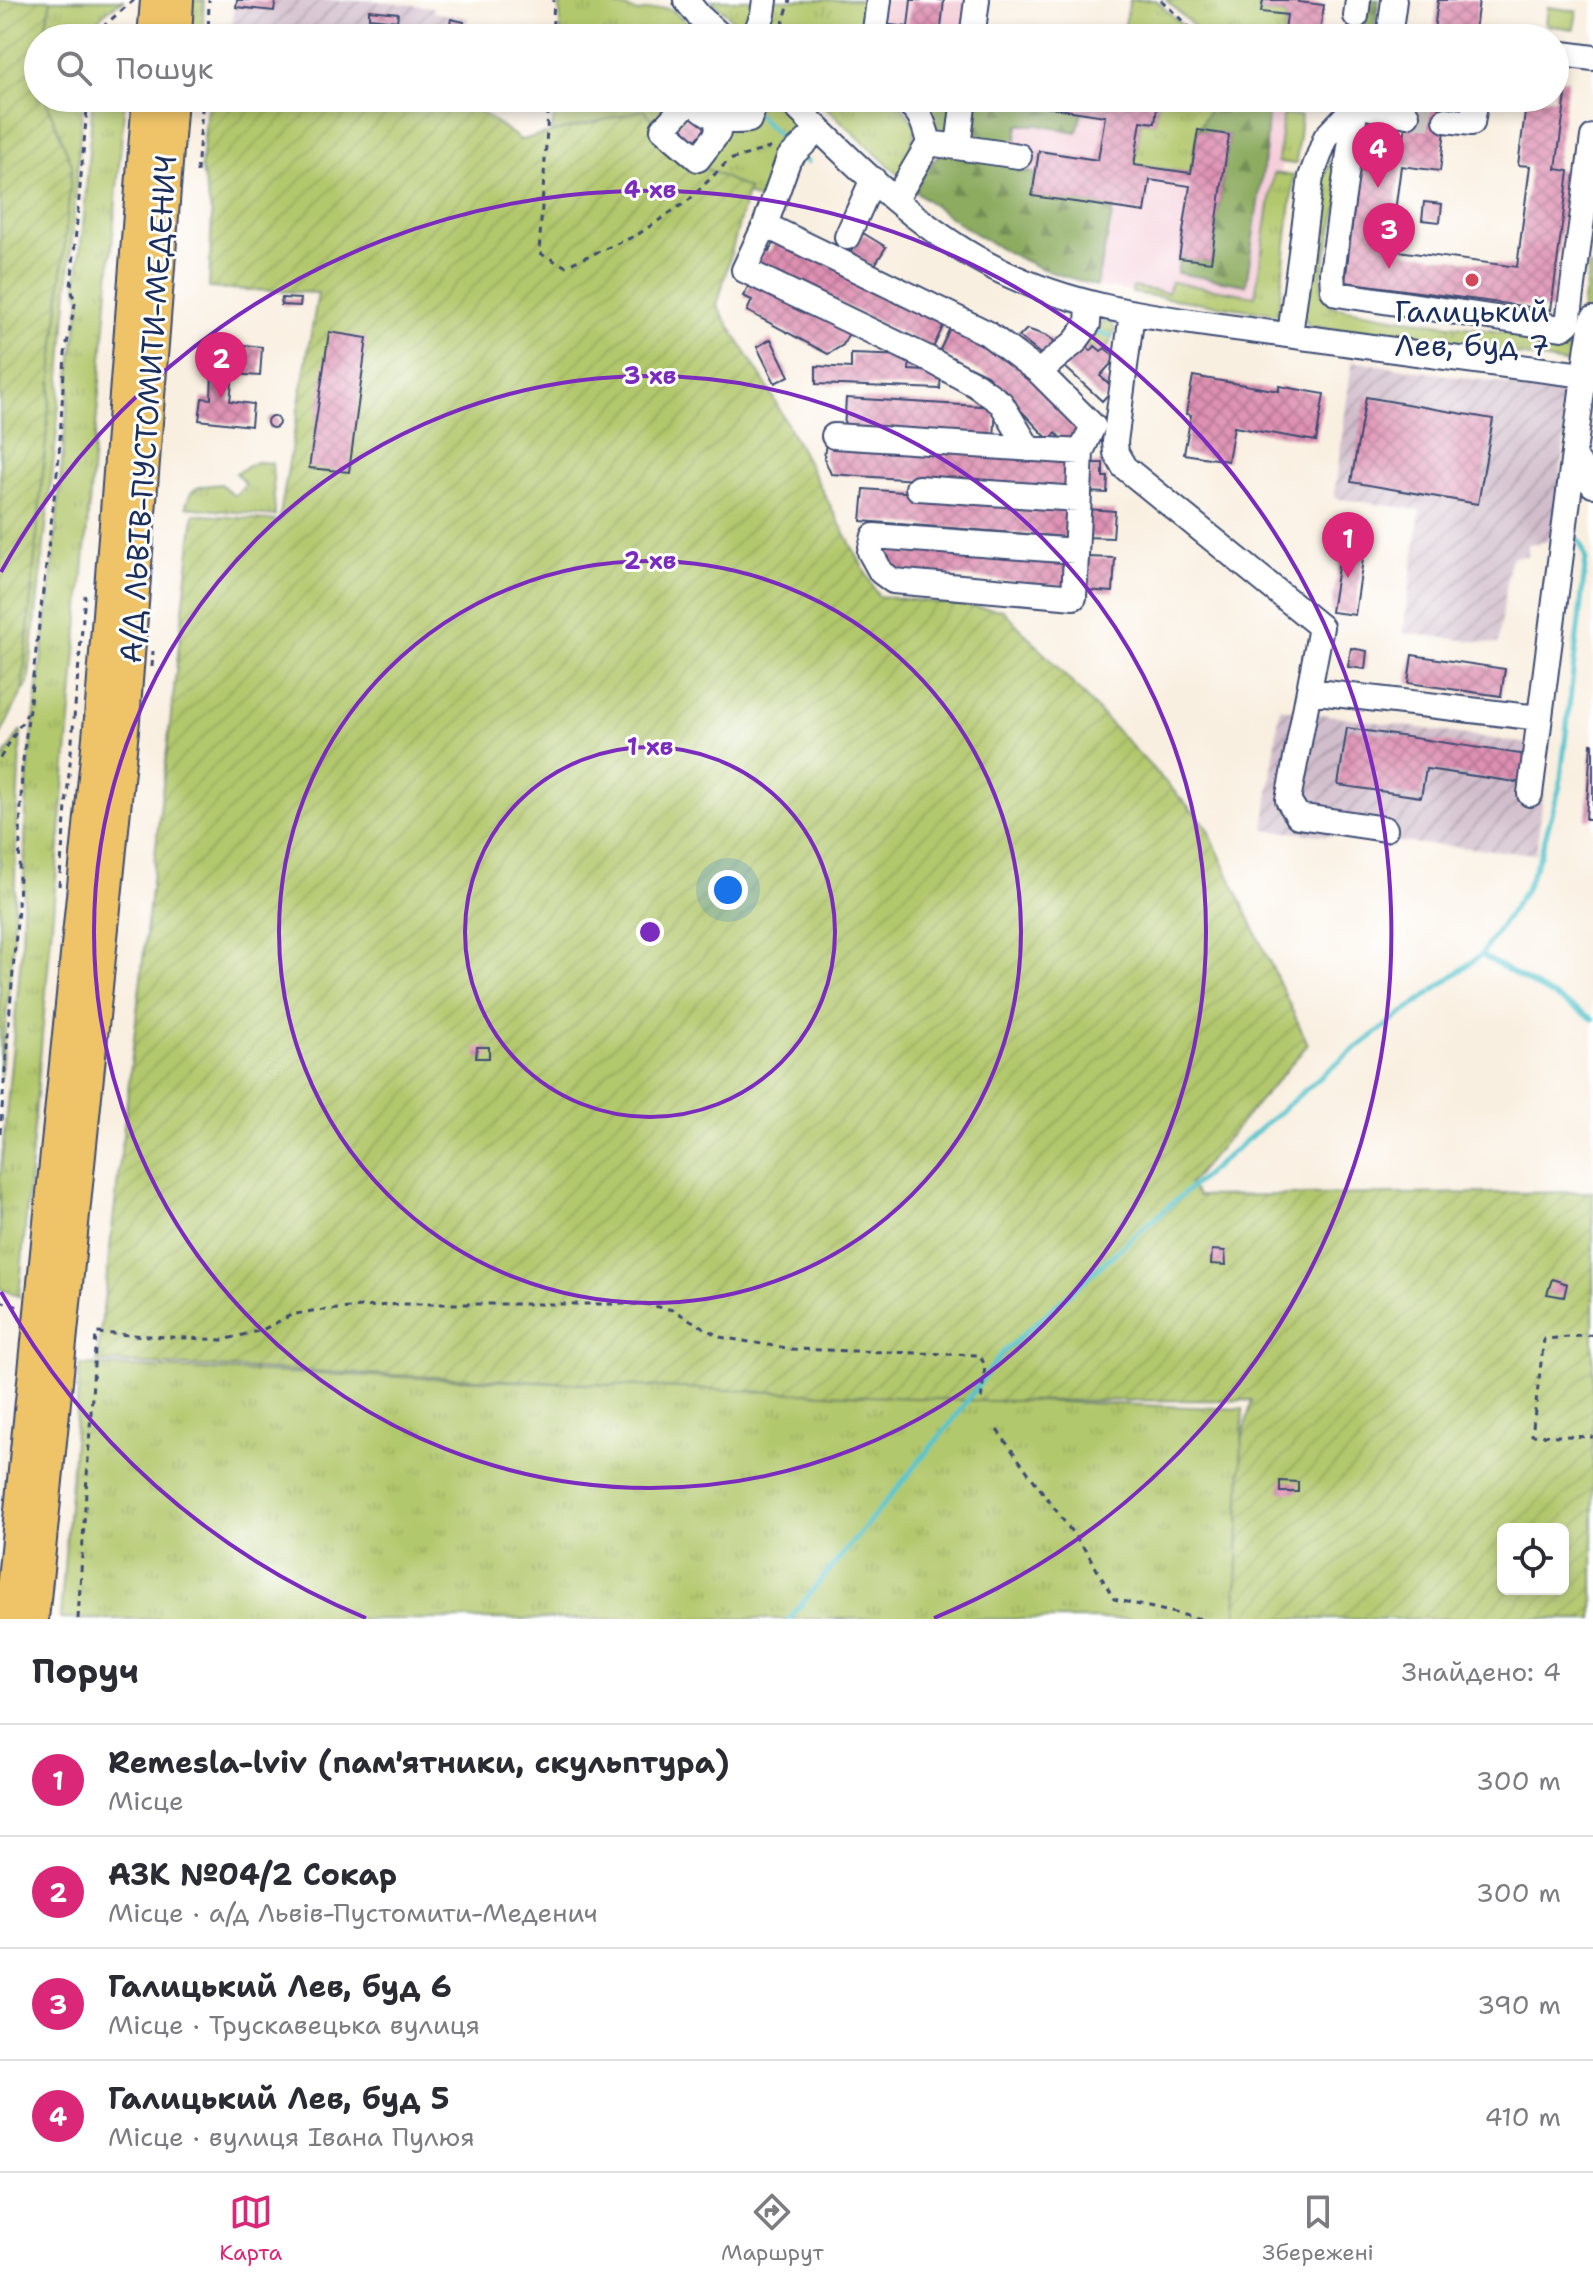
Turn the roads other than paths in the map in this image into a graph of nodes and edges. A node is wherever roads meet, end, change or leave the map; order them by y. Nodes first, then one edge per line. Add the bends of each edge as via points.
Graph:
1 (156, 0) edge
2 (178, 0) edge
3 (666, 0) edge
4 (765, 0) edge
5 (879, 0) edge
6 (977, 0) edge
7 (1394, 0) edge
8 (692, 8) edge
9 (154, 24) edge
10 (177, 24) edge
11 (709, 24) edge
12 (759, 24) edge
13 (876, 24) edge
14 (974, 24) edge
15 (1391, 24) edge
16 (1569, 55) edge
17 (1593, 58) edge
18 (147, 112) edge
19 (171, 112) edge
20 (752, 112) edge
21 (801, 112) edge
22 (917, 112) edge
23 (962, 112) edge
24 (1345, 112) edge
25 (1352, 112) edge
26 (1395, 112) edge
27 (1474, 112) edge
28 (1407, 115) tunnel mouth
29 (1446, 120) tunnel mouth
30 (717, 121) dead end
31 (819, 129) junction
32 (1593, 137) edge
33 (929, 143) junction
34 (958, 147) junction
35 (1019, 156) dead end
36 (873, 179) junction
37 (896, 199) junction
38 (765, 225) junction
39 (847, 237) dead end
40 (1089, 304) junction
41 (1132, 313) junction
42 (1593, 319) edge
43 (1290, 335) junction
44 (1590, 345) edge
45 (1039, 372) junction
46 (1588, 375) edge
47 (834, 436) dead end
48 (1029, 449) junction
49 (1081, 452) junction
50 (1574, 456) junction
51 (1593, 485) edge
52 (918, 488) dead end
53 (1078, 499) junction
54 (1076, 551) junction
55 (1309, 691) junction
56 (1539, 718) junction
57 (1530, 794) dead end
58 (1385, 829) dead end
59 (9, 1619) edge
60 (33, 1619) edge

1 - 9 main road
2 - 10 main road
3 - 8 street
4 - 12 street
5 - 13 street
6 - 14 street
7 - 15 street
8 - 11 street
16 - 17 street
18 - 59 main road via 100,718
19 - 60 main road, А/Д ЛЬВІВ-ПУСТОМИТИ-МЕДЕНИЧ via 124,720
20 - 30 street via 749,120
21 - 31 street
22 - 33 street
23 - 34 street
24 - 43 street via 1326,137 1311,177
25 - 32 street via 1333,290 1562,328 1568,323
26 - 28 street
27 - 29 street via 1472,123
31 - 36 street
31 - 38 street via 792,155
33 - 34 street
33 - 37 street
34 - 35 street
36 - 37 street
36 - 39 street
37 - 40 street via 913,217 986,264
38 - 45 street via 987,333
38 - 48 street via 744,270 976,385 1001,403
40 - 41 street
40 - 45 street via 1088,324 1075,342
41 - 43 street
41 - 55 street via 1115,442 1118,458 1321,627
42 - 44 street
43 - 46 street
44 - 46 street
45 - 49 street via 1093,426
46 - 50 street
47 - 48 street
48 - 49 street
49 - 53 street
50 - 51 street
50 - 56 street
52 - 53 street
53 - 54 street
54 - 54 street via 1074,597 893,581 870,552 874,536
55 - 56 street
55 - 58 street via 1288,800 1298,816
56 - 57 street

